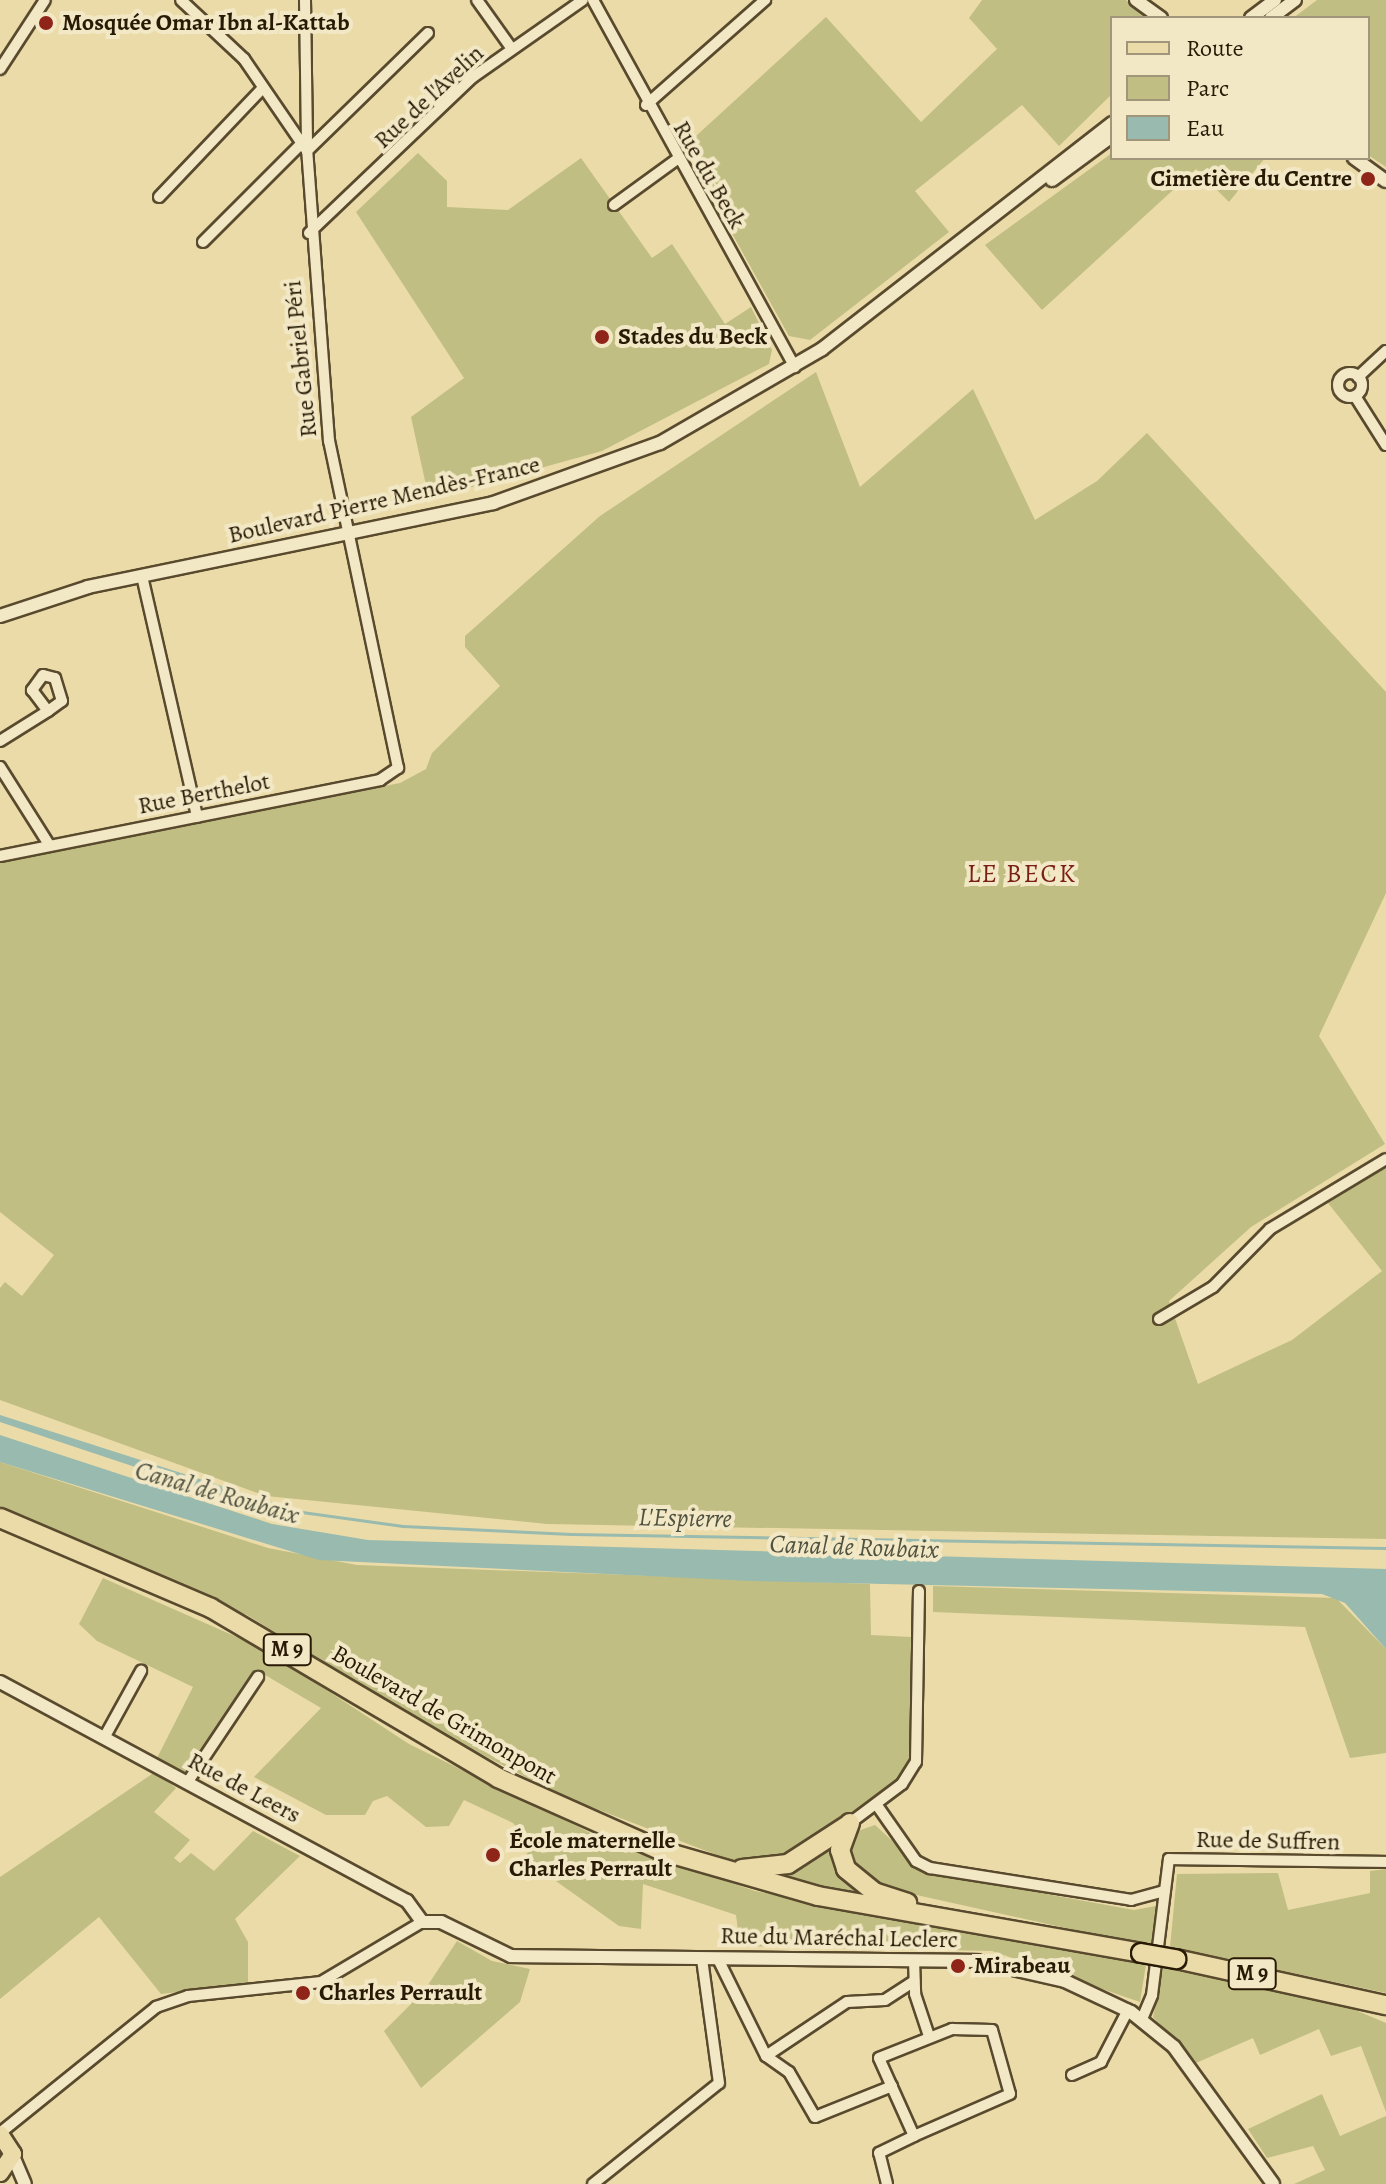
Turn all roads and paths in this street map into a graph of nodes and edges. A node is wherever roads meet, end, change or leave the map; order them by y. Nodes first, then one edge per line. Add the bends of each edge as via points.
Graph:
1 (45, 0) edge
2 (181, 0) edge
3 (305, 0) edge
4 (477, 0) edge
5 (583, 0) edge
6 (593, 0) edge
7 (765, 0) edge
8 (1136, 0) edge
9 (1275, 0) edge
10 (1295, 0) edge
11 (1158, 16) edge
12 (1254, 16) edge
13 (1274, 16) edge
14 (428, 33) dead end
15 (512, 49) junction
16 (0, 69) edge
17 (262, 89) junction
18 (646, 105) junction
19 (1110, 125) edge
20 (1110, 137) edge
21 (304, 148) junction
22 (676, 160) junction
23 (1357, 160) edge
24 (1386, 181) edge
25 (1025, 195) junction
26 (159, 197) dead end
27 (614, 205) dead end
28 (309, 233) junction
29 (203, 242) dead end
30 (1386, 351) edge
31 (795, 367) junction
32 (1358, 377) junction
33 (1355, 396) junction
34 (1386, 445) edge
35 (348, 534) junction
36 (142, 576) junction
37 (0, 616) edge
38 (48, 711) dead end
39 (0, 741) edge
40 (396, 755) joint
41 (0, 767) edge
42 (197, 817) junction
43 (48, 843) junction
44 (0, 856) edge
45 (1386, 1159) edge
46 (1159, 1319) dead end
47 (0, 1518) edge
48 (919, 1591) dead end
49 (141, 1671) dead end
50 (258, 1677) dead end
51 (0, 1682) edge
52 (104, 1738) junction
53 (187, 1783) junction
54 (876, 1804) junction
55 (850, 1823) junction
56 (1386, 1862) edge
57 (702, 1865) junction
58 (1165, 1891) junction
59 (422, 1922) junction
60 (1009, 1931) junction
61 (702, 1959) junction
62 (718, 1959) junction
63 (914, 1960) junction
64 (914, 1981) junction
65 (1328, 1991) junction
66 (1386, 2005) edge
67 (1128, 2010) junction
68 (1386, 2014) edge
69 (1142, 2019) junction
70 (929, 2036) junction
71 (766, 2056) junction
72 (1072, 2075) dead end
73 (892, 2086) junction
74 (35, 2109) junction
75 (0, 2134) edge
76 (914, 2136) junction
77 (13, 2152) junction
78 (0, 2174) edge
79 (17, 2184) edge
80 (25, 2184) edge
81 (593, 2184) edge
82 (887, 2184) edge
83 (1273, 2184) edge

1 - 16 street
2 - 17 street via 244,59
3 - 21 street, Rue Gabriel Péri
4 - 15 street
5 - 15 street, Rue de l'Avelin
6 - 18 street, Rue du Beck
7 - 18 street
8 - 11 street
9 - 12 street
10 - 13 street
14 - 21 street
15 - 28 street, Rue de l'Avelin via 467,82
17 - 21 street
17 - 26 street
18 - 22 street, Rue du Beck
19 - 25 street, Boulevard Pierre Mendès-France
20 - 25 street, Boulevard Pierre Mendès-France
21 - 28 street, Rue Gabriel Péri
21 - 29 street
22 - 27 street
22 - 31 street, Rue du Beck
23 - 24 street
25 - 31 street, Boulevard Pierre Mendès-France
28 - 35 street, Rue Gabriel Péri via 328,432
30 - 32 street
31 - 35 street, Boulevard Pierre Mendès-France via 617,462 493,503
32 - 33 street
32 - 33 street via 1338,381 1343,395
33 - 34 street
35 - 36 street, Boulevard Pierre Mendès-France
35 - 40 street, Rue Gabriel Péri
36 - 37 street, Boulevard Pierre Mendès-France
36 - 42 street
38 - 39 street
40 - 42 street, Rue Berthelot via 390,778
41 - 43 street
42 - 43 street, Rue Berthelot
43 - 44 street, Rue Berthelot
45 - 46 street via 1270,1229 1213,1287
47 - 57 highway, Boulevard de Grimonpont / M 9 via 211,1608 560,1809
48 - 54 street via 918,1754 908,1779
49 - 52 street
50 - 53 street
51 - 52 street, Rue de Leers
52 - 53 street, Rue de Leers
53 - 59 street, Rue de Leers via 407,1901
54 - 55 street
54 - 58 street via 916,1861 930,1868 1131,1900
55 - 57 highway via 777,1868
55 - 60 highway via 840,1857 866,1888
56 - 58 street, Rue de Suffren via 1169,1859
57 - 60 highway, M 9 via 818,1896
58 - 69 street, Rue de Suffren via 1152,1995
59 - 61 street, Rue du Maréchal Leclerc via 461,1932 520,1958
59 - 74 street via 314,1984 199,1995 156,2007
60 - 65 highway, M 9, bridge
61 - 62 street, Rue du Maréchal Leclerc
61 - 81 street via 719,2083
62 - 63 street, Rue du Maréchal Leclerc
62 - 71 street
63 - 64 street
63 - 67 street, Rue du Maréchal Leclerc via 1017,1966
64 - 70 street
64 - 71 street via 885,2000 847,2002
65 - 66 highway, M 9
65 - 68 highway, M 9
67 - 69 street, Rue du Maréchal Leclerc
67 - 72 street via 1101,2062
69 - 83 street, Rue du Maréchal Leclerc via 1201,2077
70 - 73 street via 879,2058
70 - 76 street via 992,2030 1010,2094
71 - 73 street via 789,2072 815,2117
73 - 76 street
74 - 75 street
74 - 77 street
75 - 77 main road
76 - 82 street via 879,2153
77 - 78 main road
77 - 80 street
78 - 79 street

